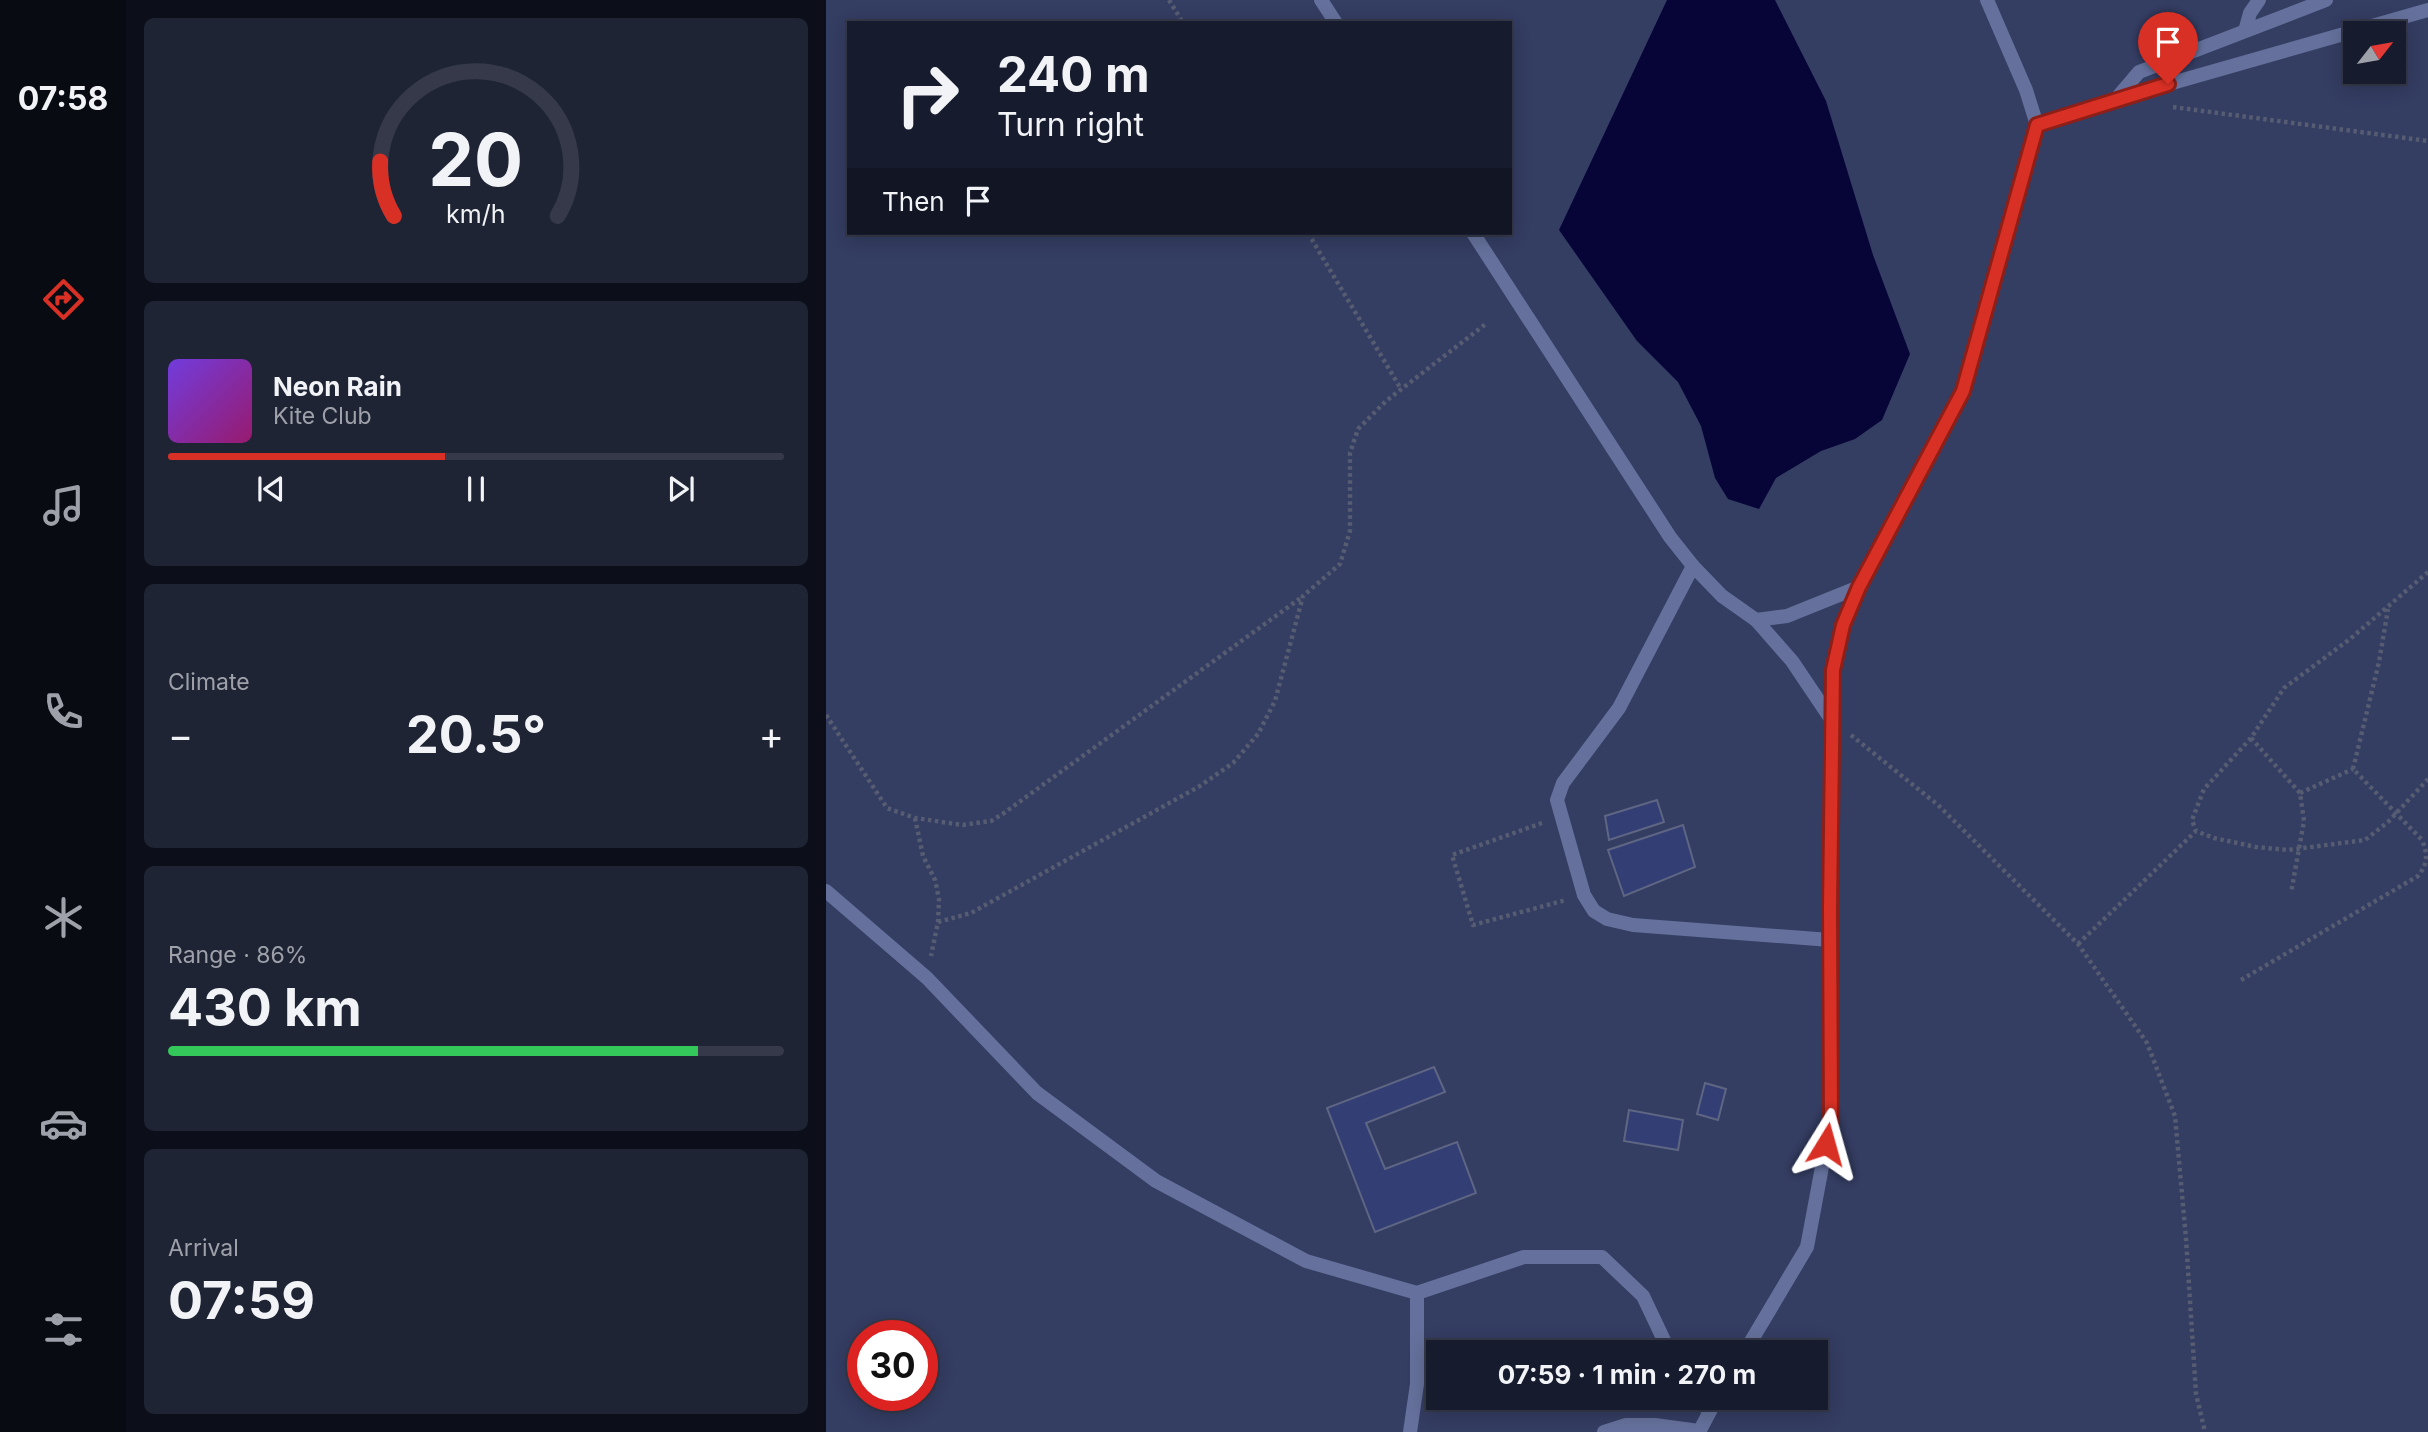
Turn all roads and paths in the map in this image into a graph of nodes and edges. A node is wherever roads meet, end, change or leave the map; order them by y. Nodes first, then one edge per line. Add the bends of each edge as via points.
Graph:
1 (1169, 0) edge
2 (1321, 0) edge
3 (1987, 0) edge
4 (2001, 0) edge
5 (2259, 0) edge
6 (2326, 0) edge
7 (2428, 10) edge
8 (1182, 21) edge
9 (1335, 21) edge
10 (1997, 23) junction
11 (2245, 31) junction
12 (2116, 99) junction
13 (2170, 107) dead end
14 (2037, 125) junction
15 (2428, 141) edge
16 (1309, 235) edge
17 (1473, 235) edge
18 (1487, 323) dead end
19 (1401, 389) junction
20 (1693, 566) junction
21 (2428, 572) edge
22 (1859, 587) junction
23 (1303, 596) junction
24 (2388, 607) junction
25 (1756, 620) junction
26 (826, 715) edge
27 (1831, 719) junction
28 (2251, 738) junction
29 (2353, 769) junction
30 (2428, 779) edge
31 (2300, 793) junction
32 (2396, 813) junction
33 (1561, 816) junction
34 (915, 818) junction
35 (2196, 831) junction
36 (2300, 849) junction
37 (826, 891) edge
38 (2291, 893) dead end
39 (1584, 895) junction
40 (938, 922) junction
41 (1830, 940) junction
42 (2078, 944) junction
43 (927, 978) junction
44 (2241, 980) dead end
45 (1417, 1293) junction
46 (1664, 1340) edge
47 (1752, 1340) edge
48 (1709, 1412) edge
49 (1410, 1432) edge
50 (1604, 1432) edge
51 (1699, 1432) edge
52 (2205, 1432) edge

1 - 8 path
2 - 9 street
3 - 10 street
4 - 10 street
5 - 11 street
6 - 11 street
7 - 12 street
10 - 14 street
11 - 12 street via 2139,72
12 - 14 street
13 - 15 path
14 - 22 street via 1963,391
16 - 19 path
17 - 20 street
18 - 19 path
19 - 23 path via 1369,416 1353,439 1346,551 1340,564
20 - 25 street via 1722,596
20 - 33 street via 1619,708 1563,783 1557,800
21 - 24 path
22 - 25 street via 1787,616
22 - 27 street via 1843,625 1833,670
23 - 34 path via 991,821 963,825
23 - 40 path via 1276,701 1258,734 1233,763 1200,786 971,913
24 - 28 path via 2284,688
24 - 29 path
25 - 27 street via 1792,661
26 - 34 path via 887,808
27 - 41 street
27 - 42 path via 1938,805
28 - 31 path
28 - 35 path via 2204,789 2192,820
29 - 31 path
29 - 32 path
30 - 32 path
31 - 36 path via 2304,821
32 - 36 path via 2365,840
32 - 44 path via 2428,853 2427,865 2418,876
33 - 39 street
33 - 39 path via 1452,855 1473,925
34 - 40 path via 923,856 935,880
35 - 36 path via 2256,848
35 - 42 path
36 - 38 path
37 - 43 street
39 - 41 street via 1594,911 1607,919 1633,925
40 - 43 path
41 - 47 street via 1831,1119 1807,1247
42 - 52 path via 2147,1043 2175,1116 2196,1394
43 - 45 street via 1037,1093 1156,1181 1306,1261
45 - 46 street via 1524,1257 1602,1257 1643,1296
45 - 49 street via 1417,1384
48 - 51 street
50 - 51 street via 1626,1425 1655,1425

